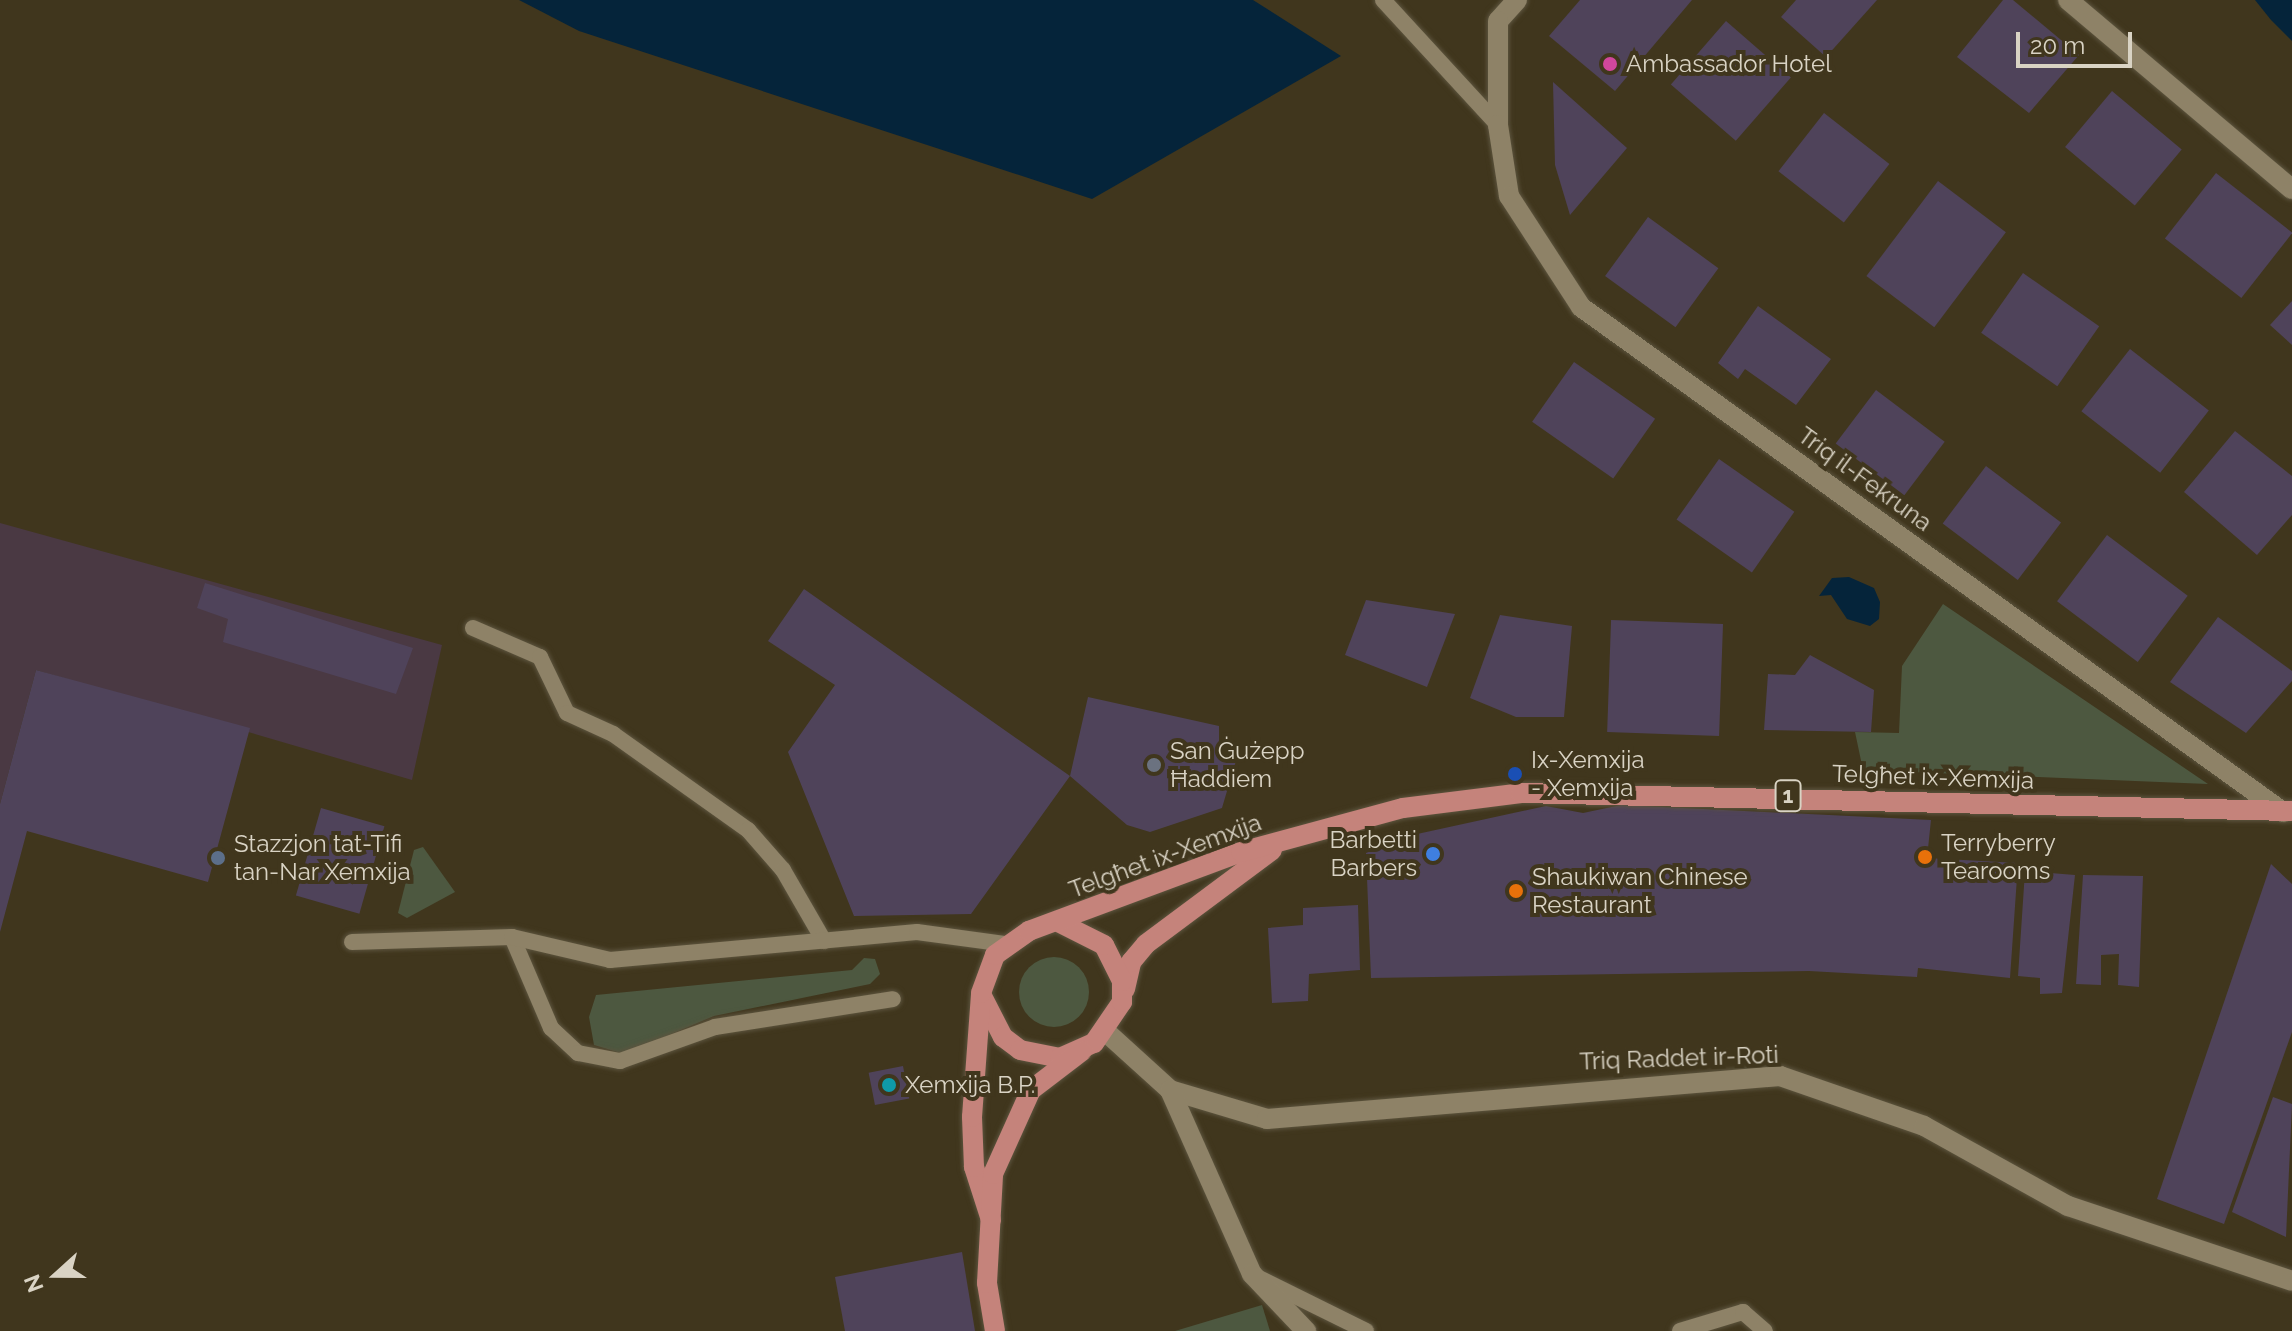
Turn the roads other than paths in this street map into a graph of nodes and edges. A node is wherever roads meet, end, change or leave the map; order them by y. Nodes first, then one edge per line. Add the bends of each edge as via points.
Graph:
1 (1383, 0) edge
2 (1517, 0) edge
3 (2068, 0) edge
4 (1498, 125) junction
5 (2292, 189) edge
6 (473, 628) dead end
7 (2288, 812) edge
8 (1289, 839) junction
9 (1058, 922) junction
10 (512, 937) junction
11 (824, 941) junction
12 (352, 942) dead end
13 (1006, 944) junction
14 (981, 992) junction
15 (893, 999) dead end
16 (1122, 1002) junction
17 (1105, 1031) junction
18 (1082, 1051) junction
19 (1170, 1090) junction
20 (991, 1220) junction
21 (1252, 1274) junction
22 (2292, 1281) edge
23 (995, 1331) edge
24 (1306, 1331) edge
25 (1366, 1331) edge
26 (1680, 1331) edge
27 (1765, 1331) edge

1 - 4 lane
2 - 4 street, Triq il-Fekruna via 1498,21
3 - 5 street
4 - 7 street, Triq il-Fekruna via 1509,196 1581,307
6 - 11 lane via 540,657 567,713 613,734 748,830 783,870
7 - 8 main road, Telgħet ix-Xemxija / 1 via 1579,791 1456,798
8 - 9 main road, Telgħet ix-Xemxija / 1
8 - 16 main road, Telgħet ix-Xemxija / 1 via 1146,944 1131,962
9 - 13 main road, 1
9 - 16 main road via 1104,945 1122,981
10 - 11 lane via 610,960
10 - 12 lane
10 - 15 lane via 551,1028 578,1053 620,1061 715,1027
11 - 13 lane via 917,932
13 - 14 main road, 1
14 - 18 main road via 1003,1037 1020,1050 1060,1058
14 - 20 main road, 1 via 973,1155
16 - 17 main road, 1
17 - 18 main road, 1
17 - 19 street, Triq Raddet ir-Roti
18 - 20 main road, 1 via 1048,1070 1015,1116 993,1174
19 - 21 street
19 - 22 street, Triq Raddet ir-Roti via 1267,1119 1780,1076 1924,1126 2068,1206
20 - 23 main road, 1 via 987,1283
21 - 24 street
21 - 25 lane
26 - 27 lane via 1743,1312

